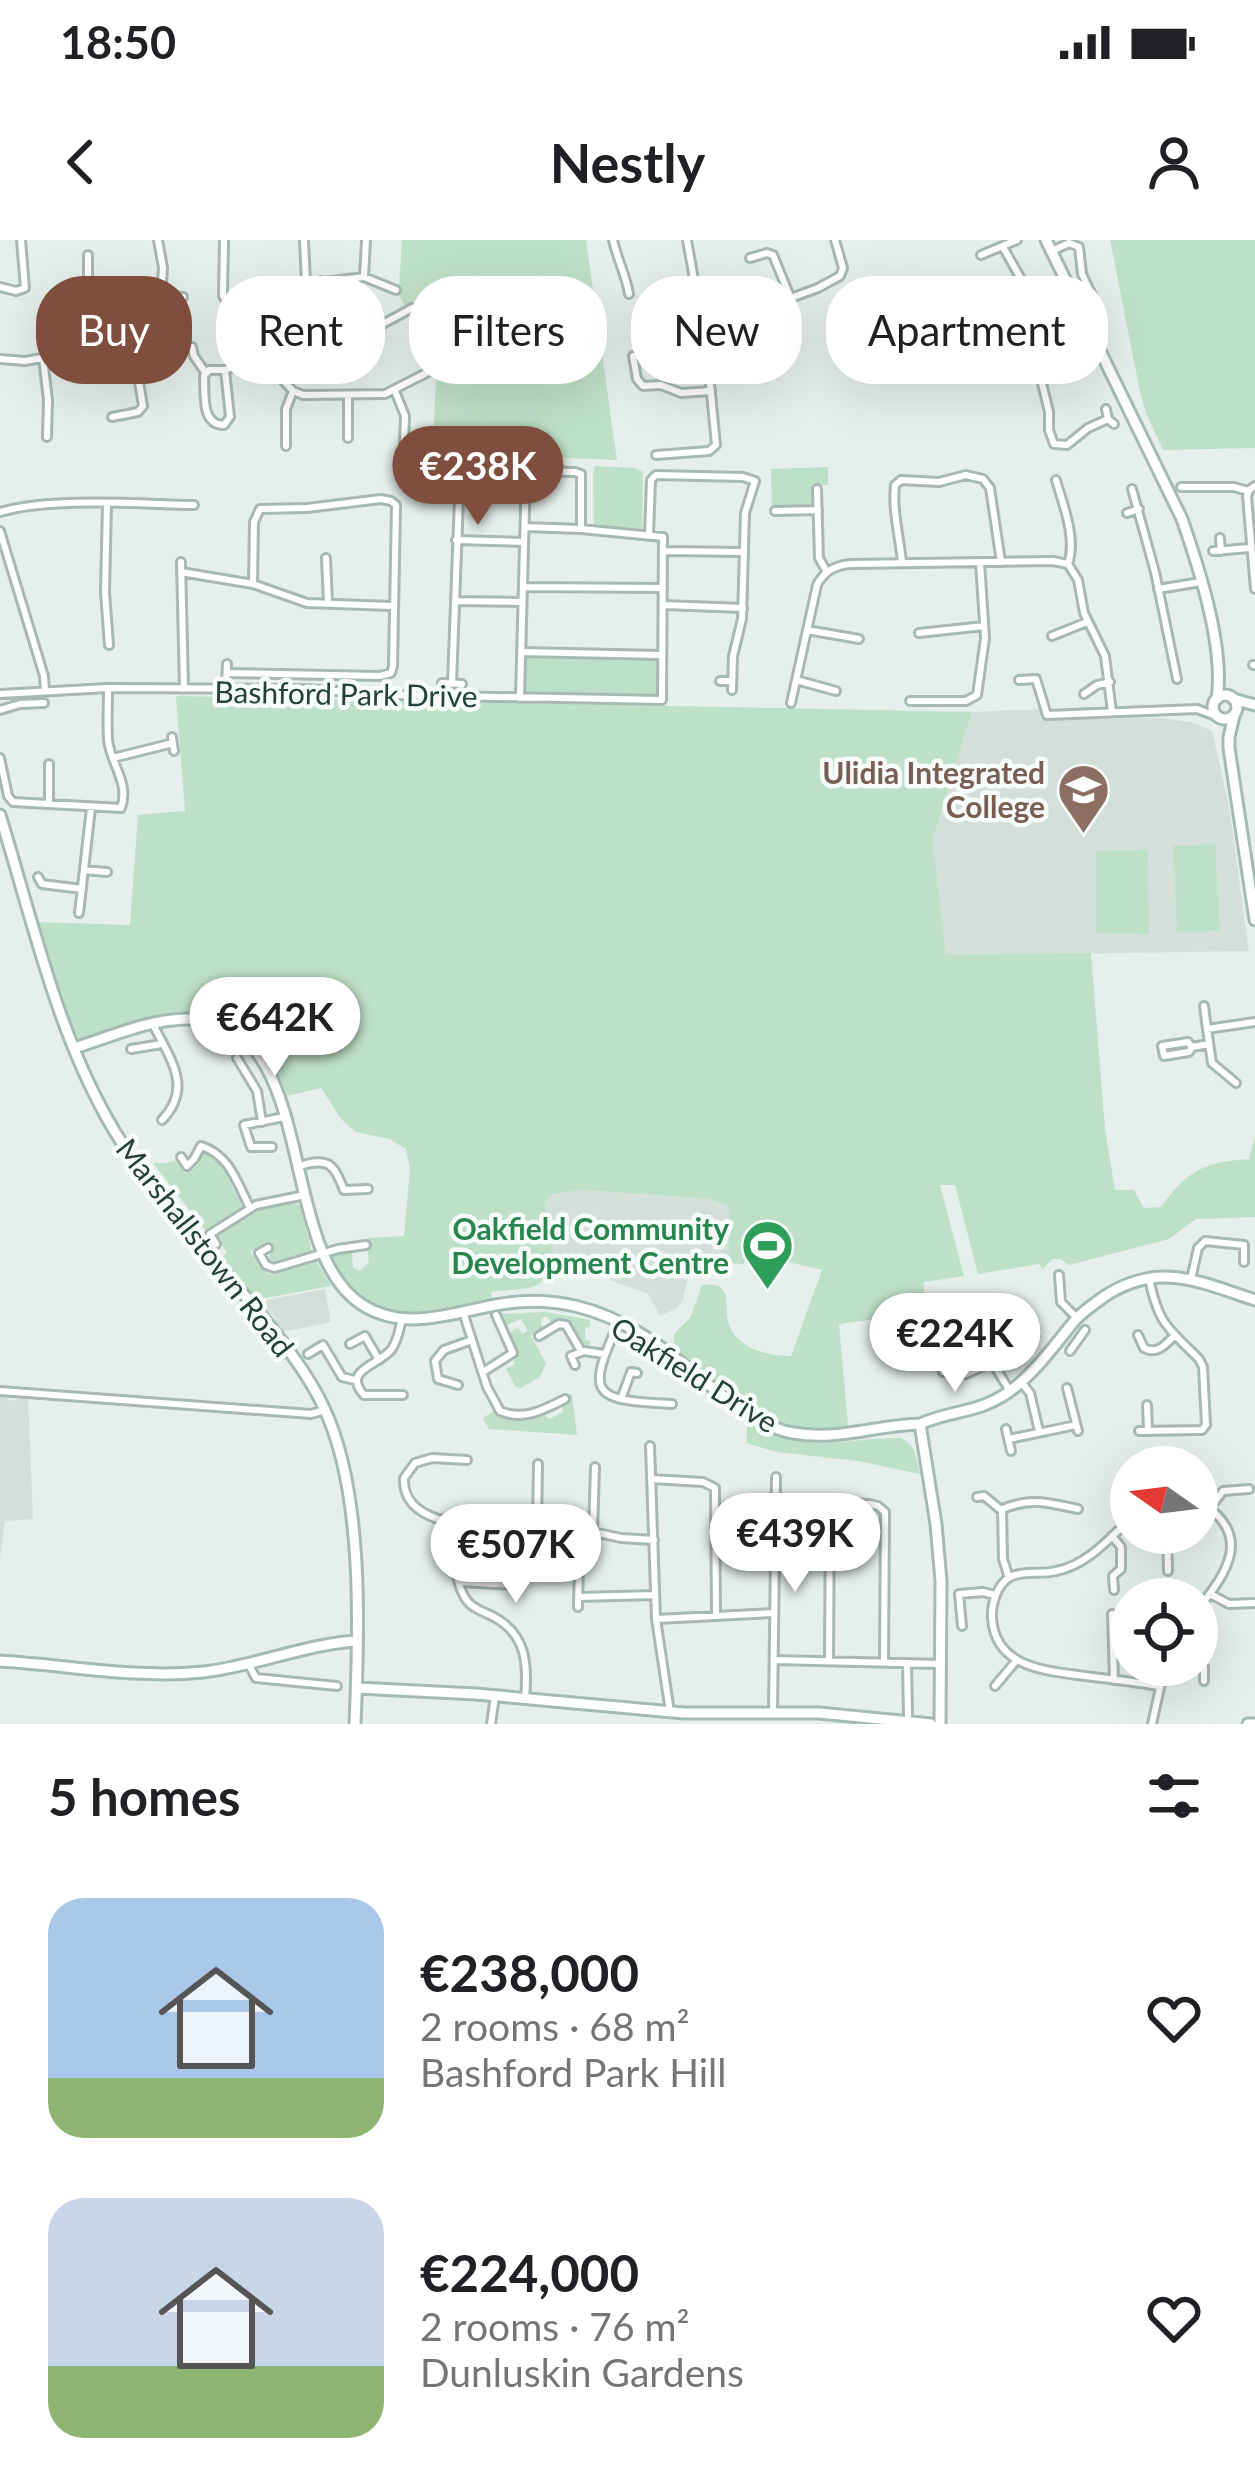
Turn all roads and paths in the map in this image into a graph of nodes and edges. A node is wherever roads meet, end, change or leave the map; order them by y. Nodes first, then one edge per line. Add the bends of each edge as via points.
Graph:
1 (21, 240) edge
2 (158, 240) edge
3 (224, 240) edge
4 (304, 240) edge
5 (367, 240) edge
6 (614, 240) edge
7 (686, 240) edge
8 (835, 240) edge
9 (1018, 240) edge
10 (1049, 245) edge
11 (1003, 247) junction
12 (88, 255) dead end
13 (982, 255) dead end
14 (750, 258) dead end
15 (87, 276) edge
16 (162, 276) edge
17 (223, 276) edge
18 (305, 276) edge
19 (364, 276) edge
20 (693, 276) edge
21 (782, 276) edge
22 (1019, 276) edge
23 (1083, 276) edge
24 (385, 286) edge
25 (0, 287) edge
26 (396, 290) dead end
27 (629, 293) dead end
28 (802, 294) edge
29 (193, 347) dead end
30 (0, 358) edge
31 (36, 359) edge
32 (216, 371) edge
33 (205, 372) junction
34 (46, 384) edge
35 (138, 384) edge
36 (226, 384) edge
37 (286, 384) edge
38 (409, 384) edge
39 (642, 384) edge
40 (710, 384) edge
41 (1042, 384) edge
42 (293, 391) junction
43 (711, 391) junction
44 (394, 392) junction
45 (348, 395) junction
46 (1106, 409) dead end
47 (112, 417) dead end
48 (47, 437) dead end
49 (348, 438) dead end
50 (297, 439) dead end
51 (392, 439) dead end
52 (656, 455) dead end
53 (526, 471) junction
54 (1056, 480) dead end
55 (817, 489) dead end
56 (1132, 489) dead end
57 (1251, 489) edge
58 (1190, 499) dead end
59 (107, 503) junction
60 (194, 505) dead end
61 (1139, 509) junction
62 (818, 510) junction
63 (775, 511) dead end
64 (0, 512) edge
65 (1127, 513) dead end
66 (525, 527) junction
67 (581, 529) junction
68 (0, 531) edge
69 (650, 534) junction
70 (1220, 538) dead end
71 (456, 540) junction
72 (524, 542) junction
73 (1250, 548) junction
74 (665, 550) junction
75 (744, 552) junction
76 (326, 558) dead end
77 (181, 562) dead end
78 (980, 562) junction
79 (1001, 562) junction
80 (902, 563) junction
81 (1067, 564) junction
82 (182, 572) junction
83 (827, 572) junction
84 (1202, 582) junction
85 (253, 584) junction
86 (523, 586) junction
87 (664, 588) junction
88 (1158, 589) junction
89 (1255, 589) edge
90 (455, 601) junction
91 (522, 602) junction
92 (328, 604) junction
93 (392, 605) junction
94 (664, 605) junction
95 (742, 608) junction
96 (1088, 622) junction
97 (984, 626) junction
98 (807, 630) junction
99 (919, 633) dead end
100 (1052, 636) dead end
101 (859, 639) dead end
102 (109, 645) dead end
103 (521, 652) junction
104 (662, 655) junction
105 (1185, 669) dead end
106 (227, 673) dead end
107 (1220, 676) junction
108 (796, 680) junction
109 (1019, 680) dead end
110 (719, 681) dead end
111 (1110, 682) junction
112 (442, 683) dead end
113 (108, 688) junction
114 (184, 689) junction
115 (45, 692) junction
116 (836, 692) dead end
117 (0, 694) edge
118 (1084, 694) dead end
119 (520, 698) junction
120 (1232, 698) junction
121 (1216, 700) junction
122 (910, 701) dead end
123 (44, 703) dead end
124 (791, 703) dead end
125 (1197, 709) junction
126 (0, 710) edge
127 (1112, 712) junction
128 (1235, 714) junction
129 (1218, 717) junction
130 (1228, 737) junction
131 (173, 744) dead end
132 (0, 758) edge
133 (112, 758) junction
134 (49, 764) dead end
135 (49, 803) junction
136 (91, 808) junction
137 (0, 815) edge
138 (84, 870) junction
139 (107, 872) dead end
140 (38, 877) dead end
141 (82, 889) junction
142 (79, 913) dead end
143 (1255, 920) edge
144 (1204, 1006) dead end
145 (1255, 1022) edge
146 (153, 1024) junction
147 (1207, 1029) junction
148 (230, 1030) junction
149 (162, 1043) junction
150 (1209, 1044) junction
151 (136, 1045) dead end
152 (1192, 1047) dead end
153 (74, 1048) junction
154 (256, 1054) junction
155 (237, 1058) dead end
156 (1237, 1083) dead end
157 (286, 1117) junction
158 (162, 1120) dead end
159 (262, 1122) junction
160 (272, 1147) dead end
161 (181, 1157) dead end
162 (298, 1166) junction
163 (368, 1189) dead end
164 (305, 1195) junction
165 (250, 1208) junction
166 (216, 1244) dead end
167 (366, 1245) dead end
168 (268, 1248) dead end
169 (322, 1254) junction
170 (1244, 1262) dead end
171 (1059, 1275) dead end
172 (1149, 1278) junction
173 (1190, 1279) junction
174 (1255, 1300) edge
175 (463, 1312) junction
176 (496, 1315) dead end
177 (1011, 1317) dead end
178 (545, 1318) dead end
179 (401, 1319) junction
180 (1077, 1319) junction
181 (620, 1322) junction
182 (517, 1324) dead end
183 (941, 1327) dead end
184 (551, 1329) junction
185 (984, 1329) junction
186 (1085, 1330) dead end
187 (504, 1331) junction
188 (1138, 1335) dead end
189 (539, 1336) dead end
190 (1063, 1336) junction
191 (1174, 1336) junction
192 (472, 1340) junction
193 (350, 1344) dead end
194 (581, 1351) junction
195 (308, 1354) dead end
196 (604, 1354) junction
197 (379, 1360) junction
198 (992, 1362) junction
199 (575, 1365) dead end
200 (631, 1371) dead end
201 (483, 1372) junction
202 (943, 1372) dead end
203 (392, 1379) dead end
204 (356, 1381) junction
205 (1021, 1382) junction
206 (458, 1385) dead end
207 (1067, 1388) dead end
208 (0, 1391) edge
209 (1010, 1391) junction
210 (566, 1399) dead end
211 (621, 1399) junction
212 (672, 1404) dead end
213 (1147, 1405) dead end
214 (325, 1410) junction
215 (920, 1424) junction
216 (1006, 1429) dead end
217 (1040, 1431) junction
218 (1009, 1439) junction
219 (650, 1446) dead end
220 (1012, 1451) dead end
221 (466, 1460) dead end
222 (538, 1463) dead end
223 (595, 1467) dead end
224 (776, 1478) dead end
225 (651, 1479) junction
226 (1250, 1489) dead end
227 (1075, 1494) dead end
228 (977, 1497) dead end
229 (1218, 1497) edge
230 (776, 1502) junction
231 (830, 1503) junction
232 (1001, 1510) junction
233 (1218, 1518) edge
234 (456, 1522) junction
235 (537, 1526) junction
236 (592, 1532) junction
237 (1110, 1538) edge
238 (653, 1540) junction
239 (1168, 1554) edge
240 (579, 1562) dead end
241 (1168, 1571) dead end
242 (1009, 1578) junction
243 (458, 1582) junction
244 (1218, 1583) edge
245 (515, 1585) dead end
246 (656, 1595) junction
247 (996, 1595) junction
248 (1218, 1598) edge
249 (1255, 1603) edge
250 (773, 1613) junction
251 (716, 1615) junction
252 (656, 1619) junction
253 (962, 1626) dead end
254 (357, 1641) junction
255 (774, 1660) junction
256 (829, 1660) junction
257 (1016, 1660) junction
258 (0, 1661) edge
259 (884, 1662) junction
260 (907, 1663) junction
261 (250, 1664) junction
262 (941, 1664) junction
263 (1110, 1679) edge
264 (995, 1685) dead end
265 (337, 1686) dead end
266 (1159, 1686) edge
267 (357, 1688) junction
268 (495, 1696) junction
269 (525, 1699) junction
270 (670, 1712) junction
271 (772, 1712) junction
272 (908, 1715) dead end
273 (683, 1719) edge
274 (355, 1724) edge
275 (491, 1724) edge
276 (935, 1724) edge
277 (1152, 1724) edge

1 - 25 street via 25,288
2 - 16 street
3 - 17 street
4 - 18 street
5 - 19 street
6 - 27 street
7 - 20 street
8 - 28 street via 840,276
9 - 11 street
10 - 23 street via 1079,247
10 - 84 street via 1182,520
11 - 13 street
11 - 22 street
12 - 15 street
14 - 21 street via 775,257
24 - 26 street
29 - 33 street
30 - 31 street
32 - 33 street
33 - 36 street via 207,416 218,426 230,417
34 - 48 street
35 - 47 street via 142,408
37 - 42 street
38 - 44 street
39 - 43 street
40 - 43 street
41 - 46 street via 1057,446 1111,421
42 - 45 street
42 - 50 street via 286,442
43 - 52 street via 715,448
44 - 45 street
44 - 51 street via 404,441
45 - 49 street
53 - 66 street, Bashford Park Drive
53 - 67 street via 581,474
53 - 71 street via 460,472
54 - 81 street via 1070,533
55 - 62 street
56 - 61 street
57 - 58 street via 1185,487
57 - 73 street
59 - 60 street
59 - 64 street
59 - 102 street
61 - 65 street
61 - 88 street
62 - 63 street
62 - 83 street via 819,559
66 - 67 street
66 - 72 street, Bashford Park Drive
67 - 69 street
68 - 115 street
69 - 74 street via 664,537
69 - 75 street via 656,475 743,477 755,481
70 - 73 street via 1217,551
71 - 72 street
71 - 90 street
72 - 86 street, Bashford Park Drive
73 - 89 street
74 - 75 street
74 - 87 street
75 - 95 street
76 - 92 street
77 - 82 street
78 - 79 street
78 - 80 street
78 - 97 street
79 - 80 street via 988,485 966,475 896,482
79 - 81 street
80 - 83 street
81 - 96 street
82 - 85 street
82 - 114 street
83 - 98 street
84 - 88 street
84 - 107 street
85 - 92 street
85 - 93 street via 260,509 386,499 398,512
86 - 87 street
86 - 91 street, Bashford Park Drive
87 - 94 street
88 - 105 street via 1176,675
90 - 91 street
90 - 112 street via 457,683
91 - 103 street, Bashford Park Drive
92 - 93 street
93 - 106 street via 389,675
94 - 95 street
94 - 104 street
95 - 110 street via 732,686
96 - 100 street
96 - 111 street
97 - 99 street
97 - 122 street via 975,698
98 - 101 street
98 - 108 street
103 - 104 street
103 - 119 street, Bashford Park Drive
104 - 119 street, Bashford Park Drive via 662,700
107 - 120 street
107 - 121 street
108 - 116 street
108 - 124 street
109 - 127 street via 1036,679 1047,715
111 - 118 street
111 - 127 street
113 - 114 street, Bashford Park Drive
113 - 115 street, Bashford Park Drive
113 - 133 street
114 - 119 street, Bashford Park Drive
115 - 117 street, Bashford Park Drive
120 - 121 street
120 - 128 street
120 - 128 street via 1255,705
121 - 125 street
121 - 129 street
123 - 126 street
125 - 127 street
125 - 129 street
128 - 129 street
128 - 130 street
129 - 130 street
130 - 143 street
131 - 133 street
132 - 135 street via 11,801
133 - 136 street via 123,805
134 - 135 street
135 - 136 street
136 - 138 street
137 - 153 street, Marshallstown Road
138 - 139 street
138 - 141 street
140 - 141 street
141 - 142 street
144 - 147 street
145 - 147 street
146 - 148 street via 199,1019
146 - 149 street
146 - 153 street
147 - 150 street
148 - 154 street
148 - 154 street via 259,1004 266,1015
149 - 151 street
149 - 158 street via 179,1091
150 - 152 street
150 - 156 street via 1212,1063
153 - 214 street, Marshallstown Road via 137,1166 279,1337
154 - 157 street
155 - 159 street via 257,1091
157 - 159 street
157 - 162 street
159 - 160 street via 244,1125 249,1146
161 - 165 street via 187,1166 200,1146 219,1154
162 - 163 street via 326,1163 344,1190
162 - 164 street
164 - 165 street
164 - 169 street
165 - 166 street via 210,1234
167 - 169 street
168 - 169 street via 259,1253 274,1268
169 - 179 street via 358,1301
170 - 173 street via 1244,1245 1207,1241
171 - 180 street via 1061,1302
172 - 173 street
172 - 180 street, Oakfield Drive via 1117,1288
172 - 191 street
173 - 174 street
175 - 179 street, Oakfield Drive
175 - 181 street, Oakfield Drive via 537,1302
175 - 192 street
176 - 187 street
177 - 185 street
178 - 184 street
179 - 197 street via 396,1342
180 - 190 street, Oakfield Drive
181 - 196 street
181 - 215 street, Oakfield Drive via 748,1414 791,1433
182 - 187 street
183 - 185 street via 940,1317 972,1310
184 - 189 street
184 - 194 street via 568,1326
185 - 198 street
186 - 190 street via 1072,1348
187 - 201 street via 512,1354
188 - 191 street via 1150,1351
190 - 205 street, Oakfield Drive
191 - 213 street via 1203,1367 1206,1425 1144,1431
192 - 201 street
192 - 206 street via 446,1348 434,1368 440,1380
193 - 197 street via 365,1336
194 - 196 street
194 - 199 street via 571,1356
195 - 204 street via 323,1346 341,1376
196 - 211 street via 599,1386
197 - 204 street
198 - 202 street via 965,1374
198 - 209 street
200 - 211 street
201 - 210 street via 504,1413 526,1415
203 - 204 street via 398,1395 364,1395
205 - 209 street, Oakfield Drive
205 - 217 street
207 - 217 street via 1077,1428
208 - 214 street
209 - 215 street, Oakfield Drive
211 - 212 street
214 - 254 street, Marshallstown Road via 348,1494
215 - 262 street via 938,1544
216 - 218 street
217 - 218 street
218 - 220 street
219 - 225 street
221 - 234 street via 421,1460 404,1478 418,1510
222 - 235 street
223 - 236 street
224 - 230 street
225 - 238 street
225 - 251 street via 716,1488
226 - 229 street
227 - 232 street via 1075,1508 1045,1501
228 - 232 street
230 - 231 street
230 - 250 street
231 - 256 street
231 - 259 street via 876,1505 886,1513
232 - 242 street
233 - 244 street via 1231,1551
234 - 235 street
234 - 243 street
235 - 236 street
236 - 238 street
237 - 242 street via 1064,1570
238 - 246 street
239 - 241 street
240 - 246 street via 578,1602
242 - 247 street
243 - 245 street
243 - 269 street via 472,1606 518,1637
246 - 252 street
247 - 253 street via 959,1594
247 - 257 street via 994,1630
248 - 249 street
250 - 251 street
250 - 255 street
251 - 252 street
252 - 270 street
254 - 261 street
254 - 267 street, Marshallstown Road
255 - 256 street
255 - 271 street
256 - 259 street
257 - 263 street
257 - 264 street
258 - 261 street via 169,1674
259 - 260 street
260 - 262 street
260 - 272 street
261 - 265 street via 256,1678
262 - 276 street
266 - 277 street
267 - 268 street
267 - 274 street, Marshallstown Road
268 - 269 street
268 - 275 street
269 - 270 street
270 - 273 street
271 - 273 street
271 - 276 street

